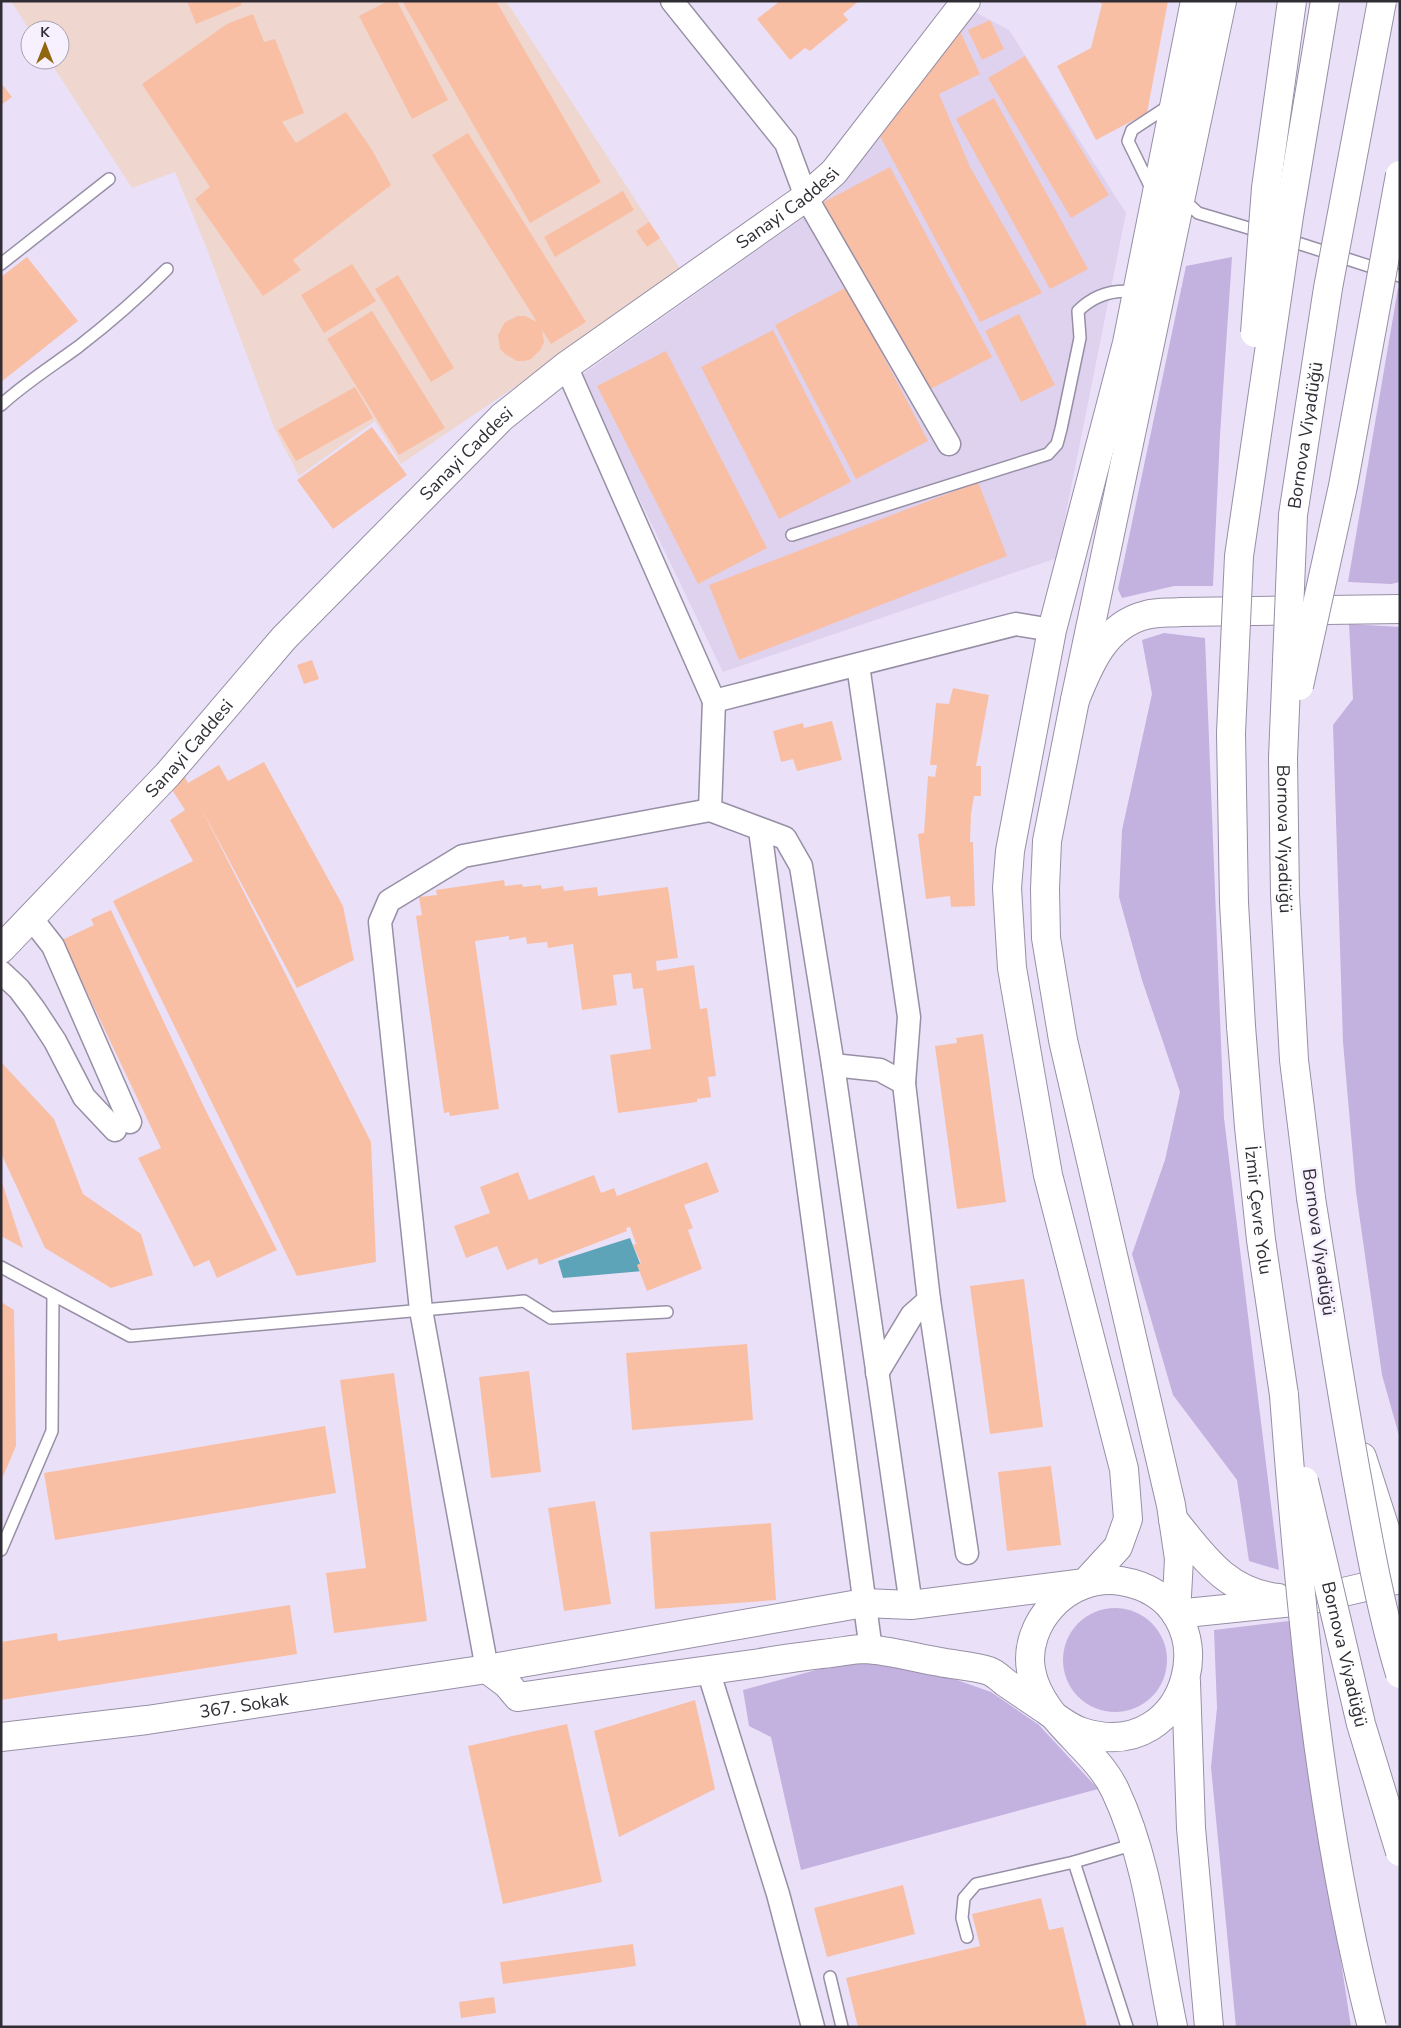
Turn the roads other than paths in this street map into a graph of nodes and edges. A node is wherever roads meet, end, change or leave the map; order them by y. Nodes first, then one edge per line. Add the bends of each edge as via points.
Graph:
1 (672, 1) edge
2 (966, 1) edge
3 (1195, 1) edge
4 (1222, 1) edge
5 (1292, 1) edge
6 (1325, 1) edge
7 (1382, 1) edge
8 (1174, 103) junction
9 (1400, 175) edge
10 (109, 179) dead end
11 (806, 197) junction
12 (1168, 197) junction
13 (1, 264) edge
14 (167, 269) dead end
15 (1400, 276) edge
16 (1136, 292) junction
17 (566, 366) junction
18 (1, 405) edge
19 (949, 444) dead end
20 (792, 535) dead end
21 (1239, 556) junction
22 (1400, 609) edge
23 (1052, 630) junction
24 (858, 665) junction
25 (1075, 700) junction
26 (714, 701) junction
27 (1283, 758) junction
28 (710, 810) junction
29 (760, 830) junction
30 (31, 918) junction
31 (1, 949) edge
32 (1, 972) edge
33 (832, 1065) junction
34 (904, 1084) junction
35 (1, 1267) edge
36 (54, 1295) junction
37 (929, 1300) junction
38 (421, 1310) junction
39 (667, 1312) dead end
40 (877, 1373) junction
41 (1341, 1391) junction
42 (1284, 1394) junction
43 (1172, 1519) junction
44 (1, 1550) edge
45 (967, 1553) dead end
46 (1400, 1575) edge
47 (1400, 1579) edge
48 (1085, 1583) junction
49 (1304, 1601) junction
50 (864, 1603) junction
51 (911, 1605) junction
52 (1176, 1614) junction
53 (871, 1650) junction
54 (487, 1669) junction
55 (708, 1670) junction
56 (1400, 1674) edge
57 (1186, 1682) junction
58 (1056, 1717) junction
59 (1, 1737) edge
60 (1135, 1844) junction
61 (1400, 1852) edge
62 (1074, 1862) junction
63 (966, 1937) dead end
64 (830, 1977) dead end
65 (812, 2027) edge
66 (842, 2027) edge
67 (1127, 2027) edge
68 (1173, 2027) edge
69 (1208, 2027) edge
70 (1372, 2027) edge

1 - 11 street via 786,143
2 - 11 main road, Sanayi Caddesi via 834,172
3 - 8 main road
4 - 12 main road
5 - 21 main road, bridge via 1266,188
6 - 21 main road, bridge via 1289,216
7 - 27 main road, Bornova Viyadüğü, bridge via 1328,288 1294,515
8 - 12 main road
8 - 12 lane via 1132,130 1128,142
9 - 27 main road, bridge via 1343,486
10 - 13 lane
11 - 17 main road, Sanayi Caddesi
11 - 19 street
12 - 15 lane via 1198,213
12 - 16 main road
12 - 25 main road
14 - 18 lane via 137,299
16 - 20 lane via 1100,295 1078,311 1080,338 1063,420 1057,444 1048,454
16 - 23 main road via 1127,343
17 - 26 street
17 - 30 main road, Sanayi Caddesi via 502,417 284,638 168,774
21 - 42 main road, İzmir Çevre Yolu, bridge via 1231,733 1234,903 1248,1127
22 - 25 main road via 1146,615 1116,630 1100,647
23 - 24 street via 1016,624
23 - 48 main road via 1010,850 1007,888 1012,968 1048,1175 1124,1469 1128,1519 1118,1547
24 - 26 street
24 - 34 street via 909,1017
25 - 43 main road via 1047,841 1046,938 1062,1040
26 - 28 street
27 - 41 main road, Bornova Viyadüğü, bridge via 1285,895 1294,1060 1311,1198
28 - 29 street
28 - 38 street via 463,856 389,901 380,922
29 - 33 street via 784,838 801,866
29 - 50 street
30 - 31 main road, Sanayi Caddesi
30 - 32 street via 54,946 122,1126 84,1097 34,1009
33 - 34 street via 880,1070
33 - 40 street
34 - 37 street
35 - 36 lane
36 - 38 lane via 130,1336
36 - 44 lane via 52,1431
37 - 40 street via 912,1315
37 - 45 street
38 - 39 lane via 524,1301 552,1318
38 - 54 street
40 - 51 street
41 - 46 main road, bridge
41 - 56 main road, Bornova Viyadüğü, bridge via 1366,1526
42 - 61 main road, Bornova Viyadüğü, bridge via 1361,1724
42 - 70 main road, bridge via 1296,1553 1314,1713 1340,1877
43 - 49 main road via 1219,1574 1263,1596
43 - 52 main road via 1179,1559
47 - 49 main road
48 - 51 main road, 367. Sokak
48 - 52 main road via 1110,1579 1136,1584 1158,1596
48 - 58 main road via 1061,1596 1042,1616 1032,1642 1031,1669 1039,1695
49 - 52 main road
50 - 51 main road, 367. Sokak
50 - 53 street
50 - 54 main road, 367. Sokak
52 - 57 main road via 1186,1635 1189,1658
53 - 55 main road
53 - 58 main road via 989,1671
54 - 55 main road via 507,1684 518,1698
54 - 59 main road, 367. Sokak via 147,1720
55 - 65 street via 778,1894
57 - 58 main road via 1174,1706 1155,1724 1131,1735 1104,1738 1078,1732
57 - 69 main road via 1191,1828
58 - 60 main road via 1104,1772 1115,1790
60 - 62 lane
60 - 68 main road via 1143,1865
62 - 63 lane via 976,1884 964,1898 962,1918
62 - 67 lane
64 - 66 lane

